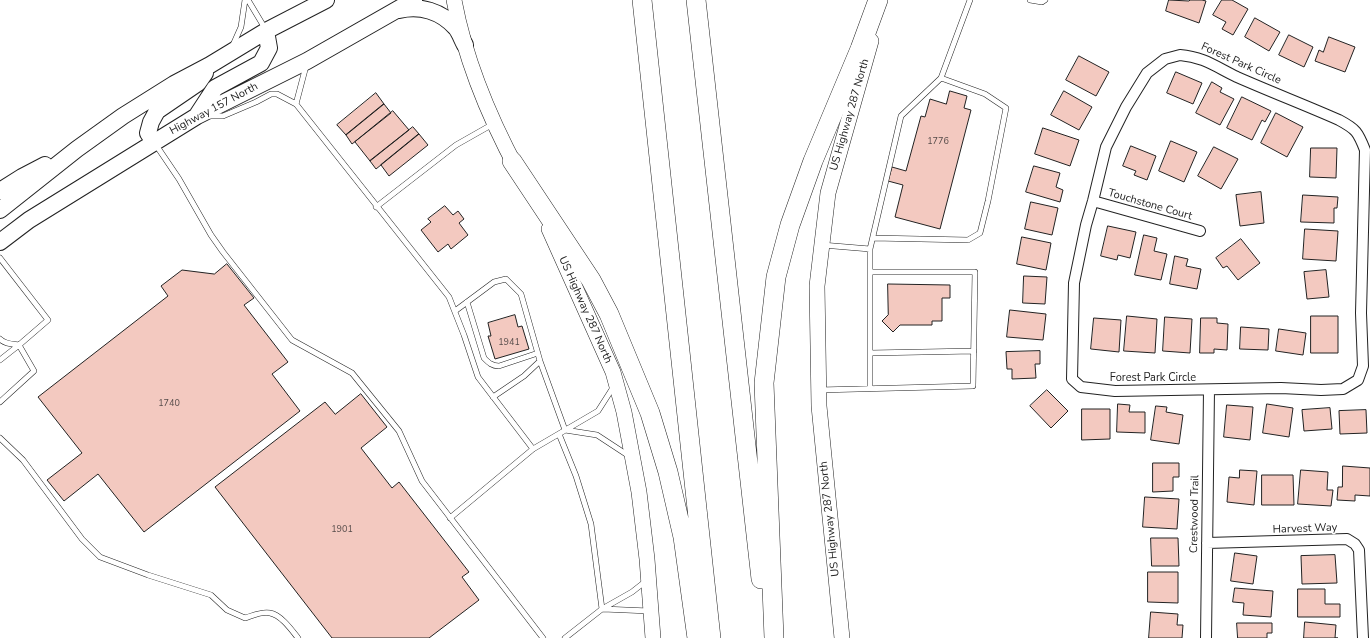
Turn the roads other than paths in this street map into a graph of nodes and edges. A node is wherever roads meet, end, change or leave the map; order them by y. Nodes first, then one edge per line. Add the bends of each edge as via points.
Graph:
1 (246, 0) edge
2 (326, 0) edge
3 (414, 0) edge
4 (454, 0) edge
5 (642, 0) edge
6 (696, 0) edge
7 (878, 0) edge
8 (882, 0) edge
9 (970, 0) edge
10 (1030, 0) edge
11 (1044, 0) edge
12 (392, 12) junction
13 (266, 31) junction
14 (465, 45) junction
15 (226, 56) junction
16 (307, 61) junction
17 (210, 65) junction
18 (941, 78) junction
19 (296, 104) junction
20 (197, 116) junction
21 (494, 124) junction
22 (154, 142) junction
23 (77, 149) junction
24 (512, 160) junction
25 (0, 191) edge
26 (1093, 201) junction
27 (376, 207) junction
28 (0, 210) edge
29 (1200, 231) dead end
30 (873, 238) junction
31 (0, 242) edge
32 (822, 244) junction
33 (870, 249) junction
34 (0, 258) edge
35 (870, 272) junction
36 (466, 302) junction
37 (454, 311) junction
38 (0, 339) edge
39 (19, 345) junction
40 (974, 351) junction
41 (538, 353) junction
42 (870, 353) junction
43 (0, 360) edge
44 (540, 361) junction
45 (616, 383) junction
46 (870, 389) junction
47 (818, 390) junction
48 (1209, 390) junction
49 (494, 397) junction
50 (0, 402) edge
51 (565, 430) junction
52 (559, 434) junction
53 (0, 438) edge
54 (533, 449) junction
55 (632, 458) junction
56 (450, 518) junction
57 (1207, 543) junction
58 (649, 579) junction
59 (602, 609) junction
60 (651, 611) junction
61 (298, 638) edge
62 (543, 638) edge
63 (565, 638) edge
64 (653, 638) edge
65 (697, 638) edge
66 (711, 638) edge
67 (767, 638) edge
68 (774, 638) edge
69 (842, 638) edge
70 (1206, 638) edge
71 (1363, 638) edge

1 - 13 lane
1 - 15 lane via 241,27
2 - 13 main road
3 - 12 main road, Highway 157 North
4 - 14 main road, US Highway 287 North
5 - 66 highway
6 - 67 highway
7 - 68 highway via 813,161 790,225 776,277 764,383
8 - 32 main road, US Highway 287 North via 828,193
9 - 18 lane
10 - 11 lane
12 - 14 main road via 409,8 427,9 443,16 457,29
12 - 16 main road, Highway 157 North
13 - 15 main road
13 - 20 main road via 269,48 261,63 215,88
14 - 21 main road, US Highway 287 North
15 - 17 main road
16 - 19 lane
16 - 20 main road, Highway 157 North
17 - 22 main road via 198,83 157,111 148,133
17 - 23 main road via 123,116
18 - 30 lane via 900,116
18 - 30 lane via 985,94 1006,108 980,233 968,240
19 - 20 lane via 278,94 271,94 223,116
19 - 27 lane
20 - 22 main road, Highway 157 North
21 - 24 main road, US Highway 287 North
21 - 27 lane via 456,145
22 - 31 main road, Highway 157 North via 29,220
22 - 56 lane via 211,235 292,340 352,373 399,431 422,481
23 - 25 main road
23 - 28 main road
24 - 45 main road, US Highway 287 North via 554,238
24 - 65 highway via 591,280 609,314 650,413 668,472 683,538
26 - 29 street, Touchstone Court
26 - 48 street, Forest Park Circle via 1074,282 1072,379 1081,387 1115,391
26 - 48 street, Forest Park Circle via 1106,147 1126,107 1147,73 1165,59 1180,55 1194,56 1209,62 1339,120 1359,134 1365,150 1363,366 1358,380 1343,389
27 - 37 lane via 449,298
30 - 33 lane
32 - 33 lane
32 - 47 main road, US Highway 287 North via 817,286
33 - 35 lane
34 - 39 lane via 48,320
35 - 40 lane via 974,272
35 - 42 lane
36 - 37 lane
36 - 41 lane via 484,358 493,366
36 - 41 lane via 494,282 506,279 521,294
37 - 49 lane via 478,377
38 - 39 lane
39 - 43 lane
39 - 50 lane via 34,371
40 - 42 lane
40 - 46 lane via 973,386
41 - 44 lane
42 - 46 lane
44 - 49 lane
44 - 51 lane
45 - 51 lane via 598,411
45 - 55 main road, US Highway 287 North
46 - 47 lane
47 - 69 main road, US Highway 287 North
48 - 57 street, Crestwood Trail
49 - 54 lane
51 - 52 lane
51 - 55 lane via 597,435
52 - 54 lane
52 - 59 lane via 591,524
53 - 61 lane via 23,460 82,539 100,557 210,595 227,610 245,618 270,613 284,621
54 - 56 lane
55 - 58 main road, US Highway 287 North via 639,492
56 - 62 lane
57 - 70 street, Crestwood Trail
57 - 71 street, Harvest Way via 1347,540 1355,544 1359,550
58 - 59 lane
58 - 60 main road, US Highway 287 North
59 - 60 lane
59 - 63 lane
60 - 64 main road, US Highway 287 North

